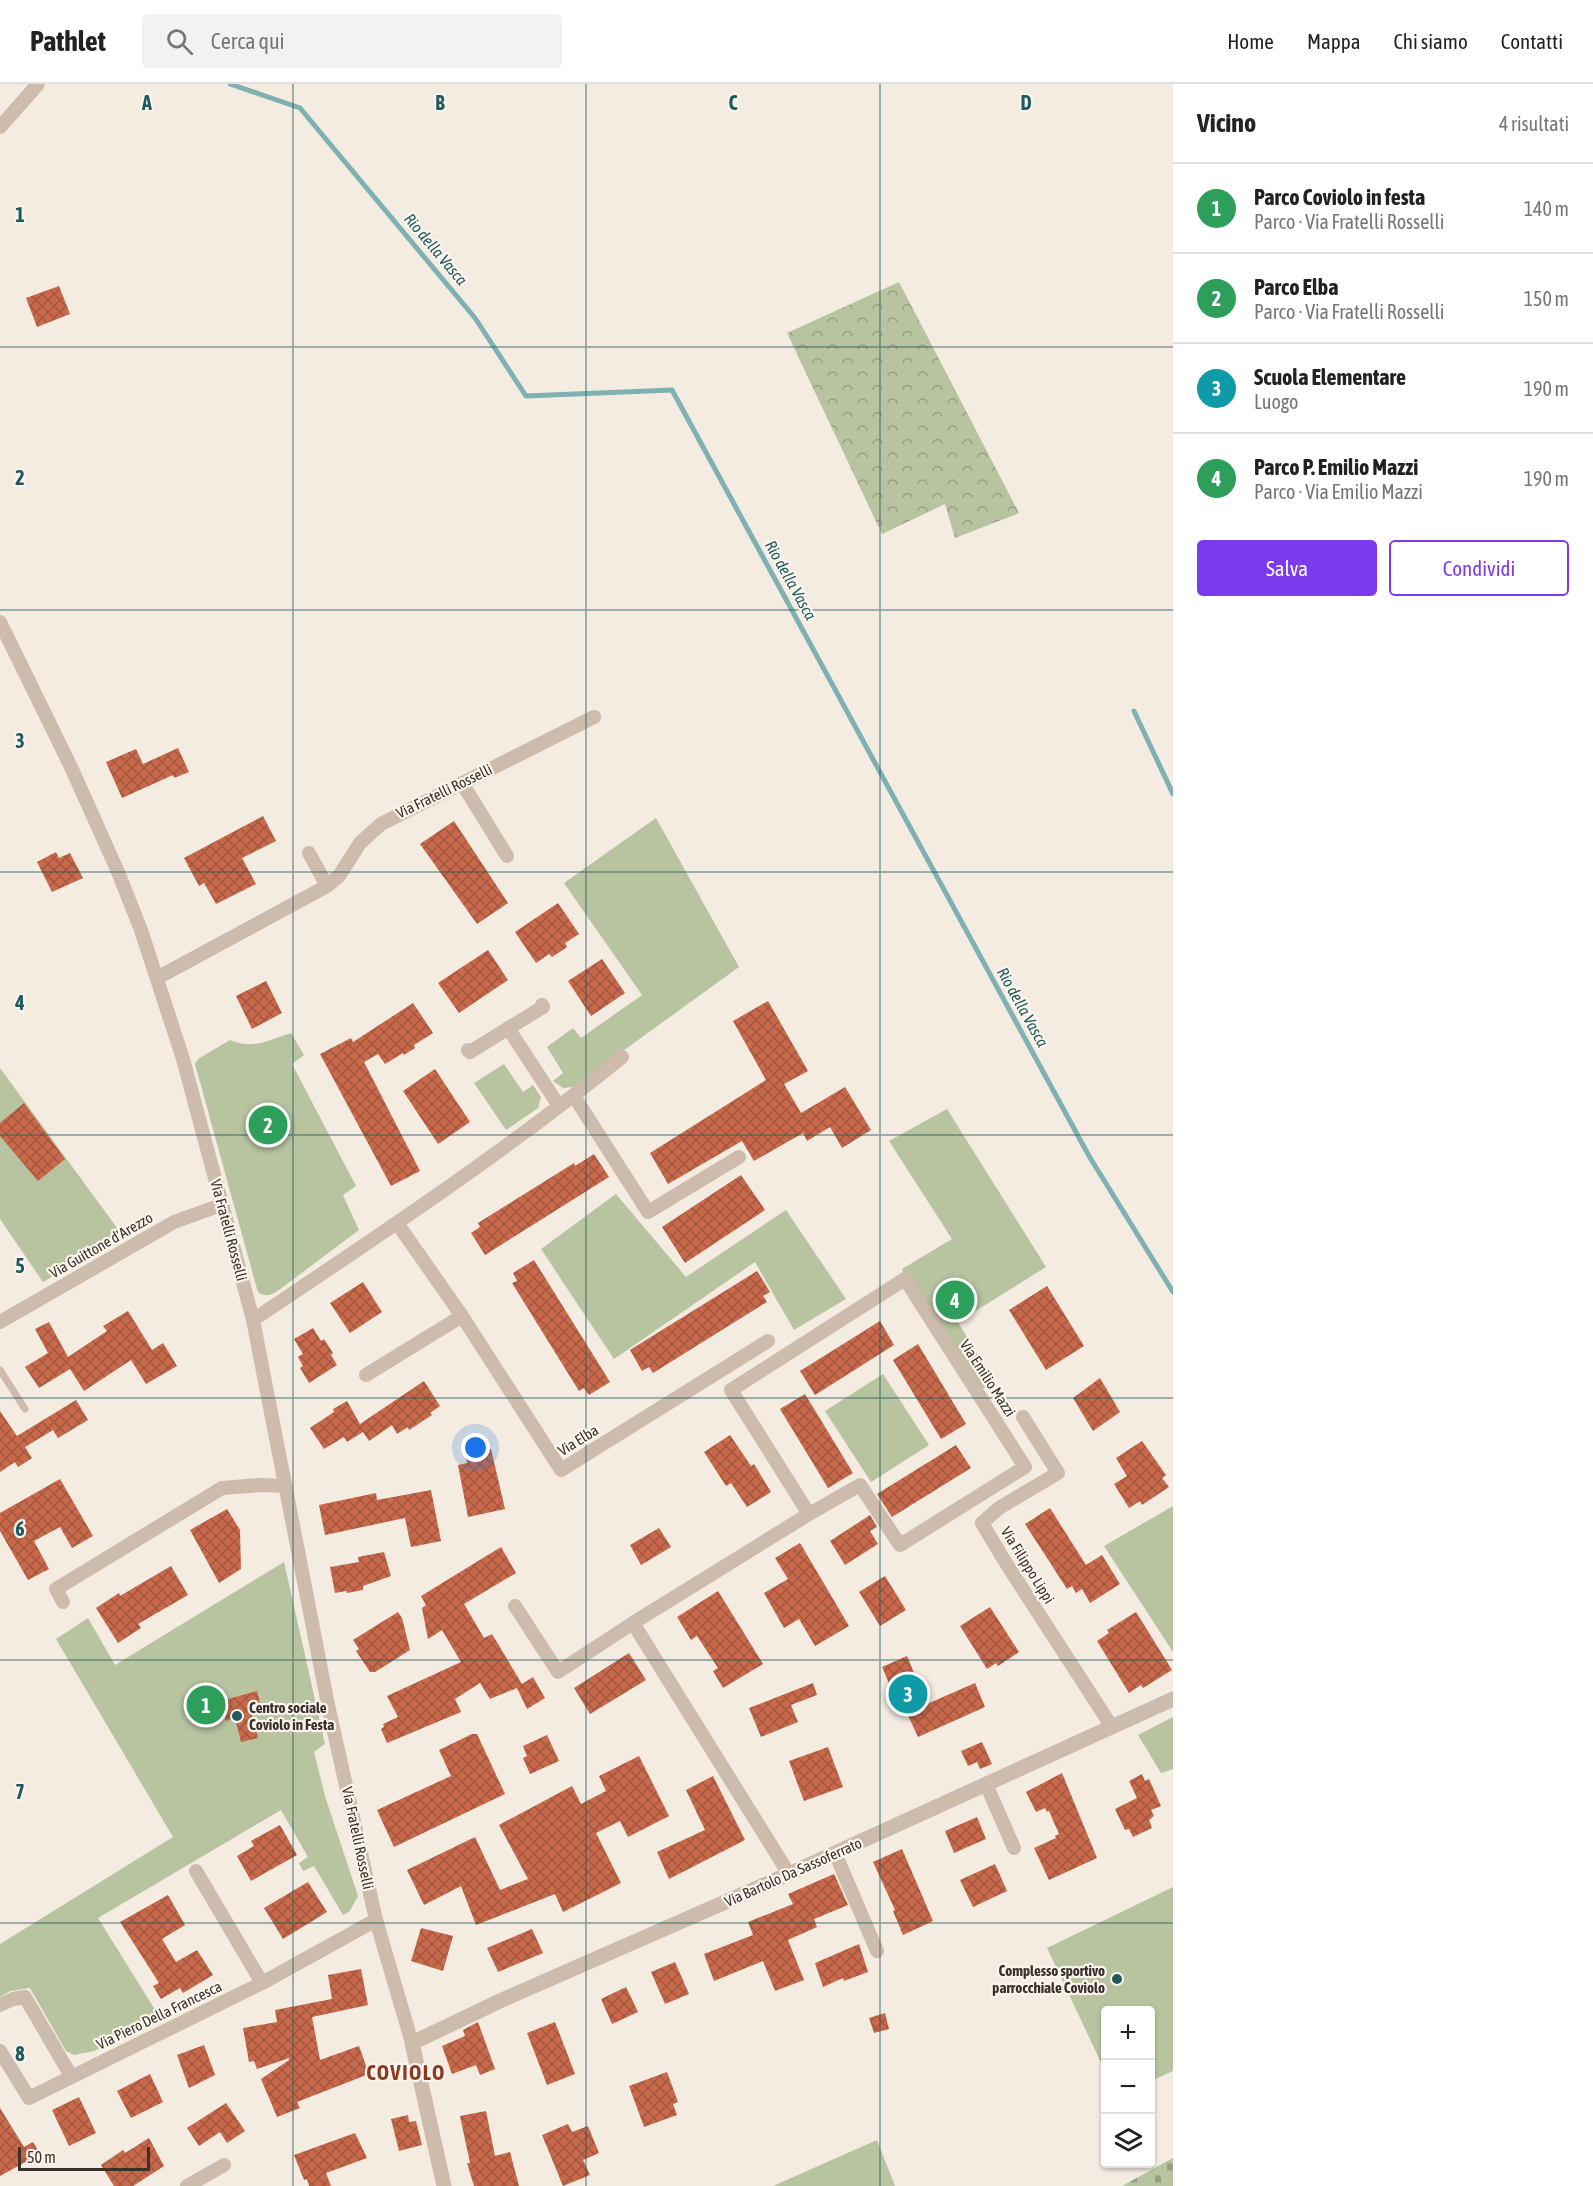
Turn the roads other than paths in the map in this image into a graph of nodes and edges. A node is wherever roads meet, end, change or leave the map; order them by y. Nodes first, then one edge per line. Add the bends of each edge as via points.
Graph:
1 (38, 84) edge
2 (0, 127) edge
3 (0, 622) edge
4 (594, 717) dead end
5 (462, 783) junction
6 (309, 853) dead end
7 (507, 856) dead end
8 (327, 886) junction
9 (157, 978) junction
10 (542, 1005) dead end
11 (508, 1028) junction
12 (468, 1050) dead end
13 (622, 1057) dead end
14 (574, 1096) junction
15 (559, 1106) junction
16 (739, 1157) dead end
17 (221, 1205) junction
18 (396, 1223) junction
19 (462, 1316) junction
20 (253, 1320) junction
21 (0, 1322) edge
22 (768, 1341) dead end
23 (0, 1370) edge
24 (366, 1375) dead end
25 (25, 1409) dead end
26 (1023, 1417) dead end
27 (286, 1486) junction
28 (809, 1514) junction
29 (63, 1602) dead end
30 (515, 1606) dead end
31 (633, 1623) junction
32 (1173, 1699) edge
33 (1112, 1727) junction
34 (986, 1784) junction
35 (1014, 1848) dead end
36 (836, 1853) junction
37 (196, 1871) dead end
38 (789, 1874) junction
39 (376, 1920) junction
40 (877, 1951) dead end
41 (262, 1983) junction
42 (0, 2005) edge
43 (412, 2043) junction
44 (0, 2051) edge
45 (71, 2076) junction
46 (224, 2165) dead end
47 (188, 2186) edge
48 (444, 2186) edge

1 - 2 street
3 - 9 street, Via Fratelli Rosselli via 118,872
4 - 5 street, Via Fratelli Rosselli
5 - 7 street
5 - 8 street, Via Fratelli Rosselli via 381,824 360,843 339,876
6 - 8 street
8 - 9 street, Via Fratelli Rosselli
9 - 17 street, Via Fratelli Rosselli via 200,1116
10 - 11 street
11 - 12 street
11 - 15 street
13 - 14 street
14 - 15 street
14 - 16 street via 648,1212
15 - 18 street
17 - 20 street, Via Fratelli Rosselli
17 - 21 street, Via Guittone d'Arezzo via 174,1222
18 - 19 street, Via Elba
18 - 20 street
19 - 22 street, Via Elba via 561,1470
19 - 24 street
20 - 27 street, Via Fratelli Rosselli
23 - 25 lane
26 - 33 street, Via Filippo Lippi via 1058,1473 999,1508 982,1523
27 - 29 street via 222,1488 56,1589
27 - 39 street, Via Fratelli Rosselli via 328,1705
28 - 28 street, Via Emilio Mazzi via 860,1485 900,1545 1025,1467 905,1279 731,1390
28 - 31 street, Via Emilio Mazzi
30 - 31 street, Via Emilio Mazzi via 558,1672
31 - 38 street
32 - 33 street, Via Bartolo Da Sassoferrato
33 - 34 street, Via Bartolo Da Sassoferrato
34 - 35 street
34 - 36 street, Via Bartolo Da Sassoferrato
36 - 38 street, Via Bartolo Da Sassoferrato
36 - 40 street
37 - 41 street
38 - 43 street, Via Bartolo Da Sassoferrato
39 - 41 street, Via Piero Della Francesca
39 - 43 street, Via Fratelli Rosselli
41 - 45 street, Via Piero Della Francesca
42 - 45 street via 25,1997
43 - 48 street, Via Fratelli Rosselli
44 - 45 street, Via Piero Della Francesca via 29,2098
46 - 47 street

